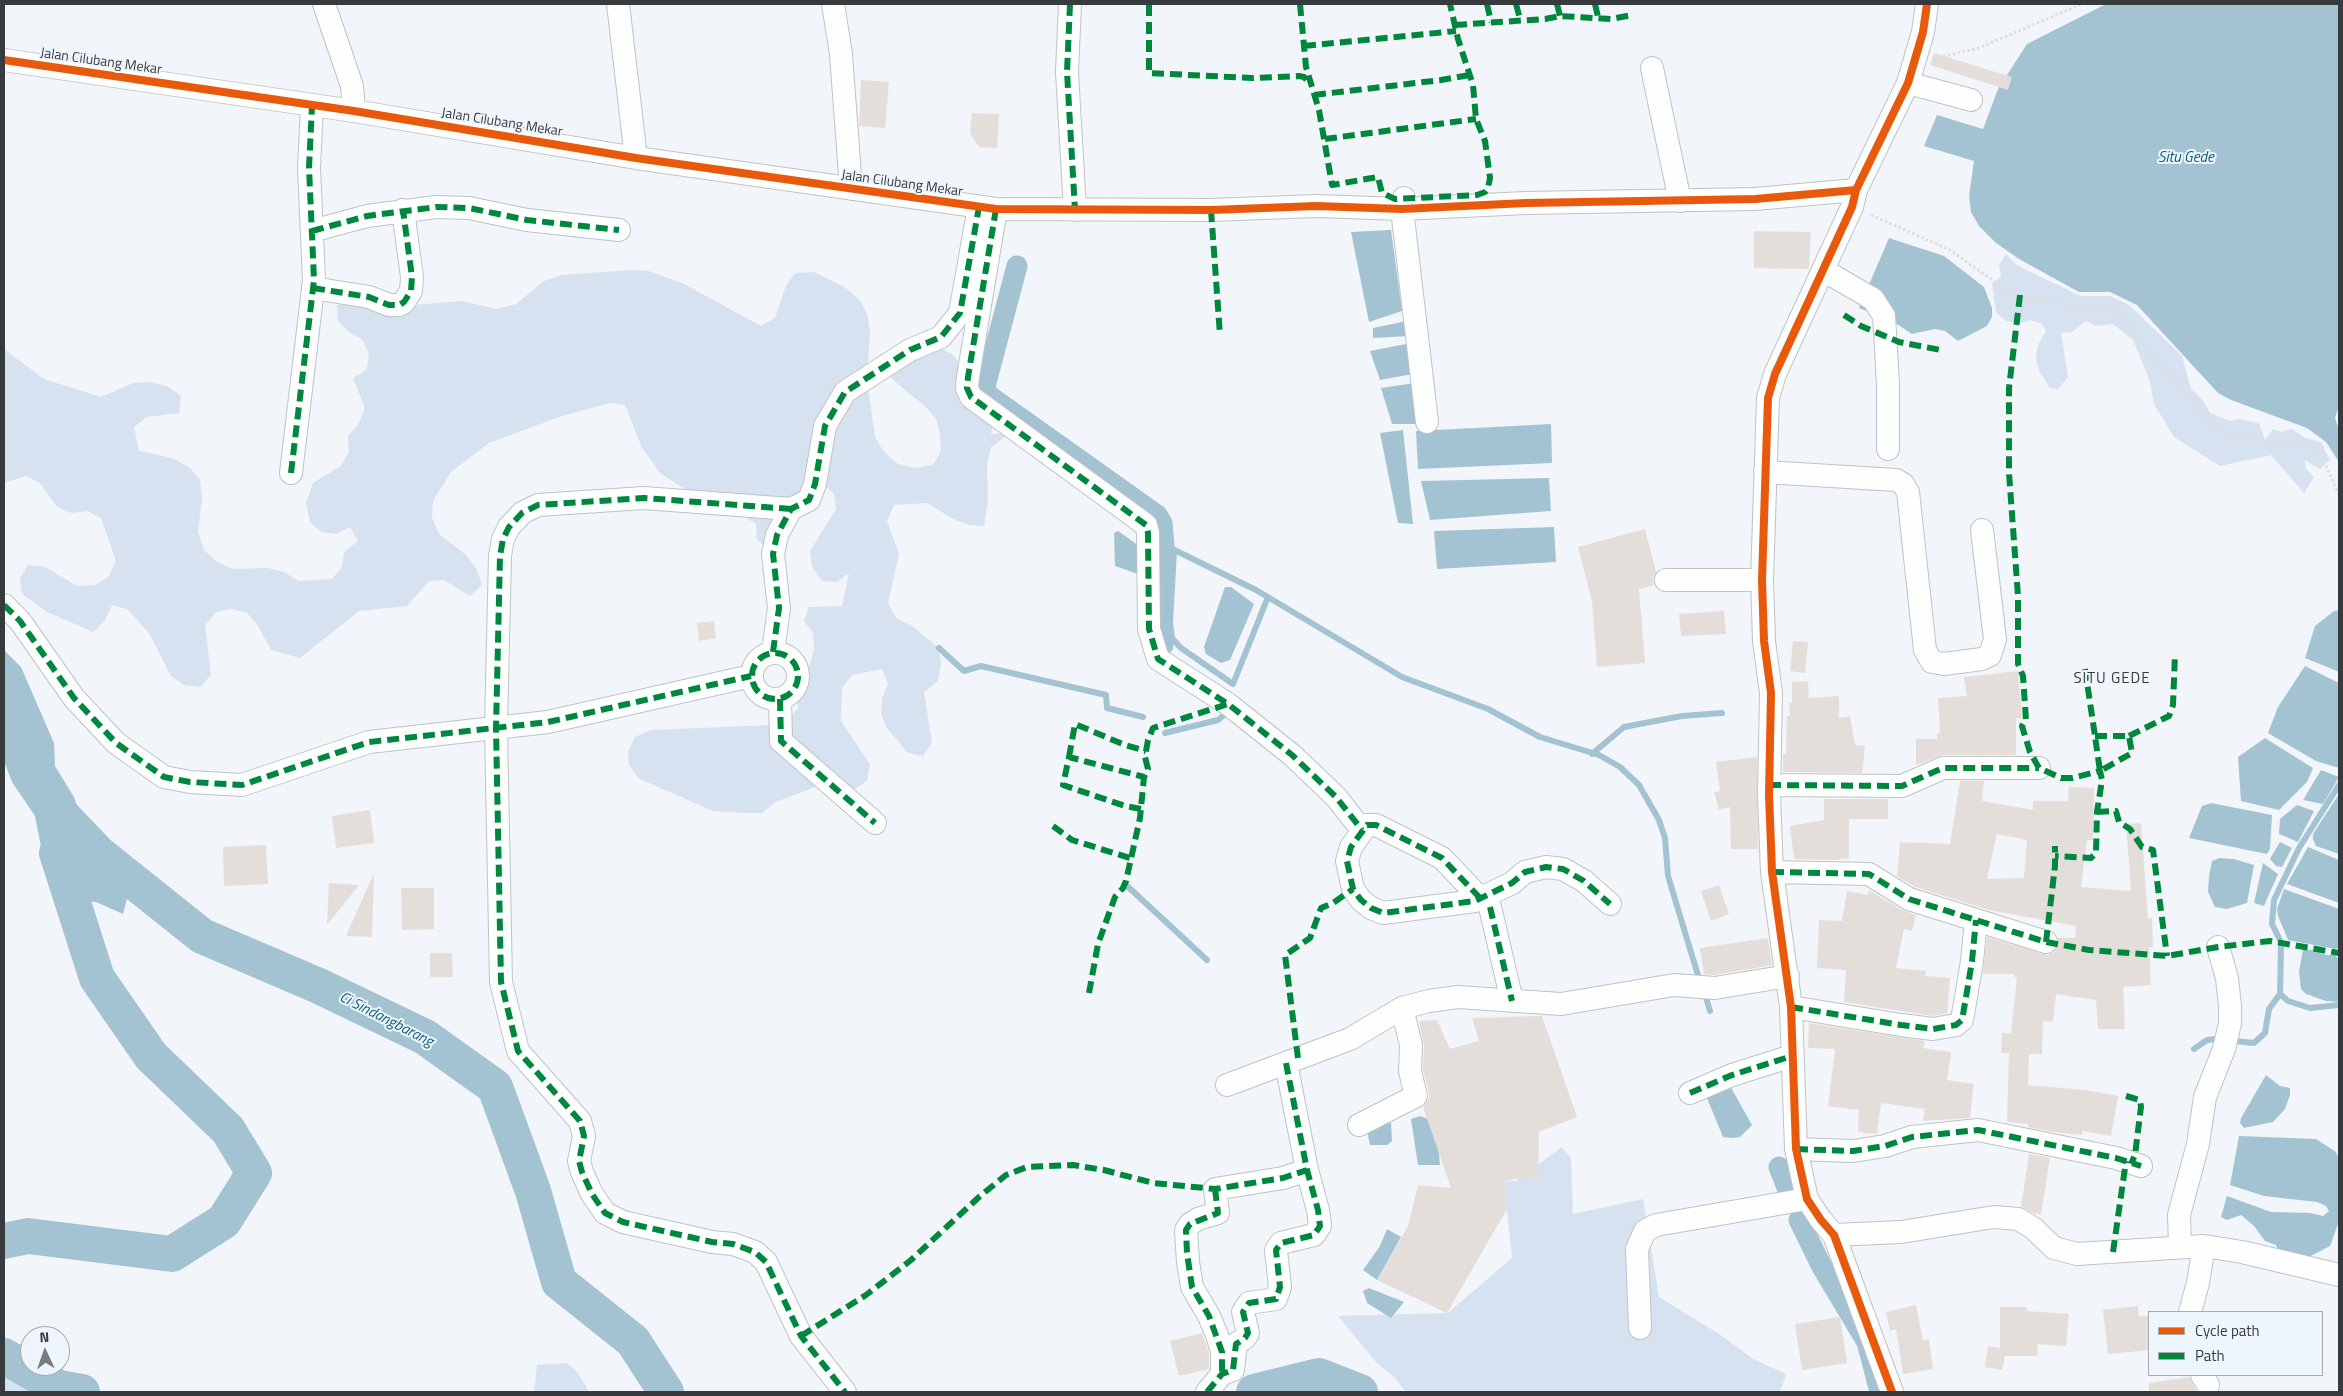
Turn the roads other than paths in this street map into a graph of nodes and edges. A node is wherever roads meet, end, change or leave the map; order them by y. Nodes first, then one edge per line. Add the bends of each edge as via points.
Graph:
1 (324, 4) edge
2 (618, 4) edge
3 (833, 4) edge
4 (1070, 4) edge
5 (1927, 4) edge
6 (4, 60) edge
7 (1652, 68) dead end
8 (1908, 83) junction
9 (1972, 100) dead end
10 (312, 106) junction
11 (354, 111) junction
12 (636, 158) junction
13 (851, 189) junction
14 (1854, 199) junction
15 (1680, 201) junction
16 (1403, 204) junction
17 (987, 208) junction
18 (403, 210) junction
19 (1075, 210) junction
20 (618, 230) dead end
21 (312, 231) junction
22 (1823, 270) junction
23 (312, 288) junction
24 (1427, 422) dead end
25 (1888, 449) dead end
26 (1765, 472) junction
27 (291, 473) dead end
28 (790, 509) junction
29 (1982, 530) dead end
30 (1666, 580) dead end
31 (1762, 580) junction
32 (4, 605) edge
33 (773, 652) junction
34 (751, 676) junction
35 (780, 699) junction
36 (496, 728) junction
37 (2039, 768) dead end
38 (1769, 785) junction
39 (875, 823) dead end
40 (1362, 830) junction
41 (1772, 872) junction
42 (1485, 902) junction
43 (1610, 904) dead end
44 (1976, 920) junction
45 (2046, 942) dead end
46 (2218, 947) dead end
47 (1788, 976) junction
48 (1512, 1001) junction
49 (1791, 1007) junction
50 (1402, 1008) junction
51 (1792, 1056) junction
52 (1286, 1063) junction
53 (1227, 1085) dead end
54 (1690, 1093) dead end
55 (1359, 1125) dead end
56 (1796, 1150) junction
57 (2141, 1166) dead end
58 (1307, 1170) junction
59 (1807, 1199) junction
60 (1834, 1236) junction
61 (2180, 1246) junction
62 (2204, 1246) junction
63 (2339, 1275) edge
64 (2190, 1311) edge
65 (1640, 1328) dead end
66 (1222, 1374) junction
67 (845, 1392) edge
68 (1207, 1392) edge
69 (1892, 1392) edge

1 - 11 street via 352,86
2 - 12 street
3 - 13 street via 841,54
4 - 19 street via 1067,72
5 - 8 street
6 - 10 street, Jalan Cilubang Mekar
7 - 15 street
8 - 9 street
8 - 14 street
10 - 11 street, Jalan Cilubang Mekar
10 - 21 street via 309,168
11 - 12 street, Jalan Cilubang Mekar
12 - 13 street, Jalan Cilubang Mekar
13 - 17 street, Jalan Cilubang Mekar
14 - 15 street, Jalan Cilubang Mekar
14 - 22 street
15 - 16 street, Jalan Cilubang Mekar
16 - 19 street, Jalan Cilubang Mekar
16 - 24 street
17 - 19 street, Jalan Cilubang Mekar
17 - 28 street via 960,313 941,337 910,350 846,392 825,426 809,500
17 - 40 street via 967,388 971,397 1146,525 1150,635 1158,659 1228,704 1292,755 1336,797
18 - 20 street via 469,208 527,220
18 - 21 street
18 - 23 street via 412,277 411,291 404,302 389,305 369,298
21 - 23 street
22 - 25 street via 1873,299 1884,316
22 - 26 street via 1775,374 1768,398
23 - 27 street
26 - 29 street via 1896,480 1903,484 1908,492 1925,650 1932,662 1944,664 1982,659 1990,655 1994,646
26 - 31 street
28 - 33 street via 777,535 773,554 779,608
28 - 36 street via 644,498 538,505 522,514 503,539 500,556
30 - 31 street
31 - 38 street via 1770,693
32 - 36 street via 20,621 80,705 116,743 164,777 242,785 369,742
33 - 34 street via 758,660
33 - 35 street via 790,658 798,673 794,689
34 - 35 street via 755,689 766,698
34 - 36 street via 548,722
35 - 39 street via 781,741
36 - 67 street via 501,982 518,1051 580,1121 584,1136 579,1162 592,1194 605,1212 623,1222 734,1244 755,1252 766,1262 801,1336
37 - 38 street via 1943,768 1902,786
38 - 41 street
40 - 42 street via 1367,825 1376,825 1442,858
40 - 42 street via 1351,846 1347,861 1353,889 1372,908 1383,912
41 - 44 street via 1869,874 1909,899
41 - 47 street
42 - 43 street via 1525,872 1546,867 1563,869 1584,881
42 - 48 street
44 - 45 street
44 - 49 street via 1962,1020 1956,1025 1933,1029
46 - 61 street via 2227,978 2230,1023 2224,1049 2205,1097 2198,1144 2179,1215
47 - 48 street via 1715,988 1674,985 1561,1004
47 - 49 street
48 - 50 street via 1458,997
49 - 51 street
50 - 52 street via 1350,1039
50 - 55 street via 1412,1045 1410,1071 1416,1096
51 - 54 street via 1732,1075
51 - 56 street
52 - 53 street
52 - 58 street
56 - 57 street via 1853,1151 1885,1146 1912,1137 1978,1130
56 - 59 street
58 - 66 street via 1320,1226 1314,1235 1281,1243 1276,1250 1280,1287 1276,1298 1249,1303 1243,1312 1248,1332 1236,1344 1233,1370
58 - 66 street via 1283,1178 1215,1188 1218,1213 1198,1219 1186,1230 1192,1287 1217,1336 1222,1352
59 - 60 street
59 - 65 street via 1656,1225 1645,1231 1637,1249
60 - 61 street via 1901,1232 1994,1218 2018,1220 2033,1228 2054,1248 2077,1254
60 - 69 street
61 - 62 street
62 - 63 street
62 - 64 street
66 - 68 street

